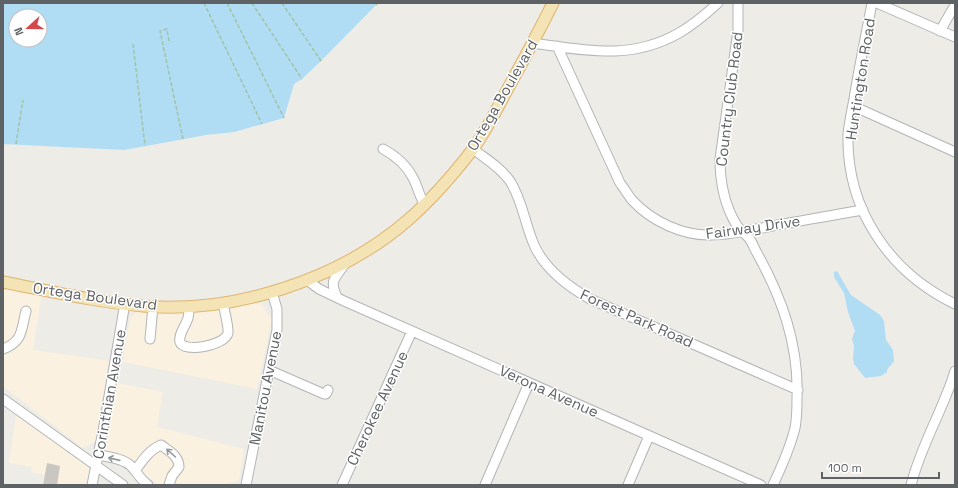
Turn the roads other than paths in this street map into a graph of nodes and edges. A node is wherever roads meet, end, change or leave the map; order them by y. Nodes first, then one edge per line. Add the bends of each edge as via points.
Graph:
1 (553, 3) edge
2 (718, 3) edge
3 (738, 3) edge
4 (872, 3) edge
5 (876, 3) edge
6 (955, 5) edge
7 (940, 31) junction
8 (955, 37) edge
9 (532, 43) junction
10 (557, 46) junction
11 (853, 106) junction
12 (383, 149) dead end
13 (473, 149) junction
14 (955, 152) edge
15 (425, 205) junction
16 (863, 210) junction
17 (742, 232) junction
18 (346, 262) junction
19 (307, 280) junction
20 (3, 282) edge
21 (272, 292) junction
22 (337, 297) junction
23 (126, 303) junction
24 (224, 303) junction
25 (955, 304) edge
26 (154, 306) junction
27 (189, 306) junction
28 (26, 311) dead end
29 (412, 331) junction
30 (150, 339) dead end
31 (3, 349) edge
32 (269, 370) junction
33 (955, 371) edge
34 (529, 383) junction
35 (328, 390) dead end
36 (798, 390) junction
37 (3, 399) edge
38 (649, 436) junction
39 (98, 455) junction
40 (96, 465) junction
41 (135, 471) junction
42 (92, 485) edge
43 (123, 485) edge
44 (148, 485) edge
45 (169, 485) edge
46 (246, 485) edge
47 (342, 485) edge
48 (485, 485) edge
49 (628, 485) edge
50 (761, 485) edge
51 (774, 485) edge
52 (911, 485) edge

1 - 9 main road, Ortega Boulevard
2 - 10 street via 680,33 646,47 608,52
3 - 17 street, Country Club Road via 738,30 720,159 720,178 727,204
4 - 11 street, Huntington Road
5 - 7 street
6 - 7 street
7 - 8 street
9 - 10 street
9 - 13 main road, Ortega Boulevard via 492,119
10 - 17 street, Fairway Drive via 620,182 632,200 645,212 677,230 711,235
11 - 14 street
11 - 16 street, Huntington Road via 848,132 849,156
12 - 15 street via 405,165
13 - 15 main road, Ortega Boulevard
13 - 36 street, Forest Park Road via 497,166 509,181 517,194 535,247 547,265 575,290 590,299
15 - 18 main road, Ortega Boulevard via 387,236
16 - 17 street, Fairway Drive
16 - 25 street, Huntington Road via 892,258 926,288
17 - 36 street, Country Club Road via 749,238 783,305 796,358
18 - 19 main road, Ortega Boulevard
18 - 22 street via 333,280 333,289
19 - 21 main road, Ortega Boulevard
19 - 22 street, Verona Avenue
20 - 23 main road, Ortega Boulevard
21 - 24 main road, Ortega Boulevard
21 - 32 street, Manitou Avenue via 277,309 277,330
22 - 29 street, Verona Avenue
23 - 26 main road, Ortega Boulevard
23 - 39 street, Corinthian Avenue
24 - 27 main road, Ortega Boulevard
24 - 27 street via 228,333 225,339 212,345 187,348 182,346 180,336
26 - 27 main road, Ortega Boulevard
26 - 30 street
28 - 31 street via 19,340
29 - 34 street, Verona Avenue
29 - 47 street, Cherokee Avenue
32 - 35 street via 324,394
32 - 46 street, Manitou Avenue
33 - 52 street via 950,389 914,471
34 - 38 street, Verona Avenue
34 - 48 street
36 - 51 street, Country Club Road via 795,427 789,450
37 - 40 street
38 - 49 street
38 - 50 street, Verona Avenue
39 - 40 street, Corinthian Avenue
41 -> 39 street via 121,460
40 - 42 street, Corinthian Avenue
40 - 43 street
41 - 44 street
45 -> 41 street via 172,476 180,467 179,461 161,445 154,447

